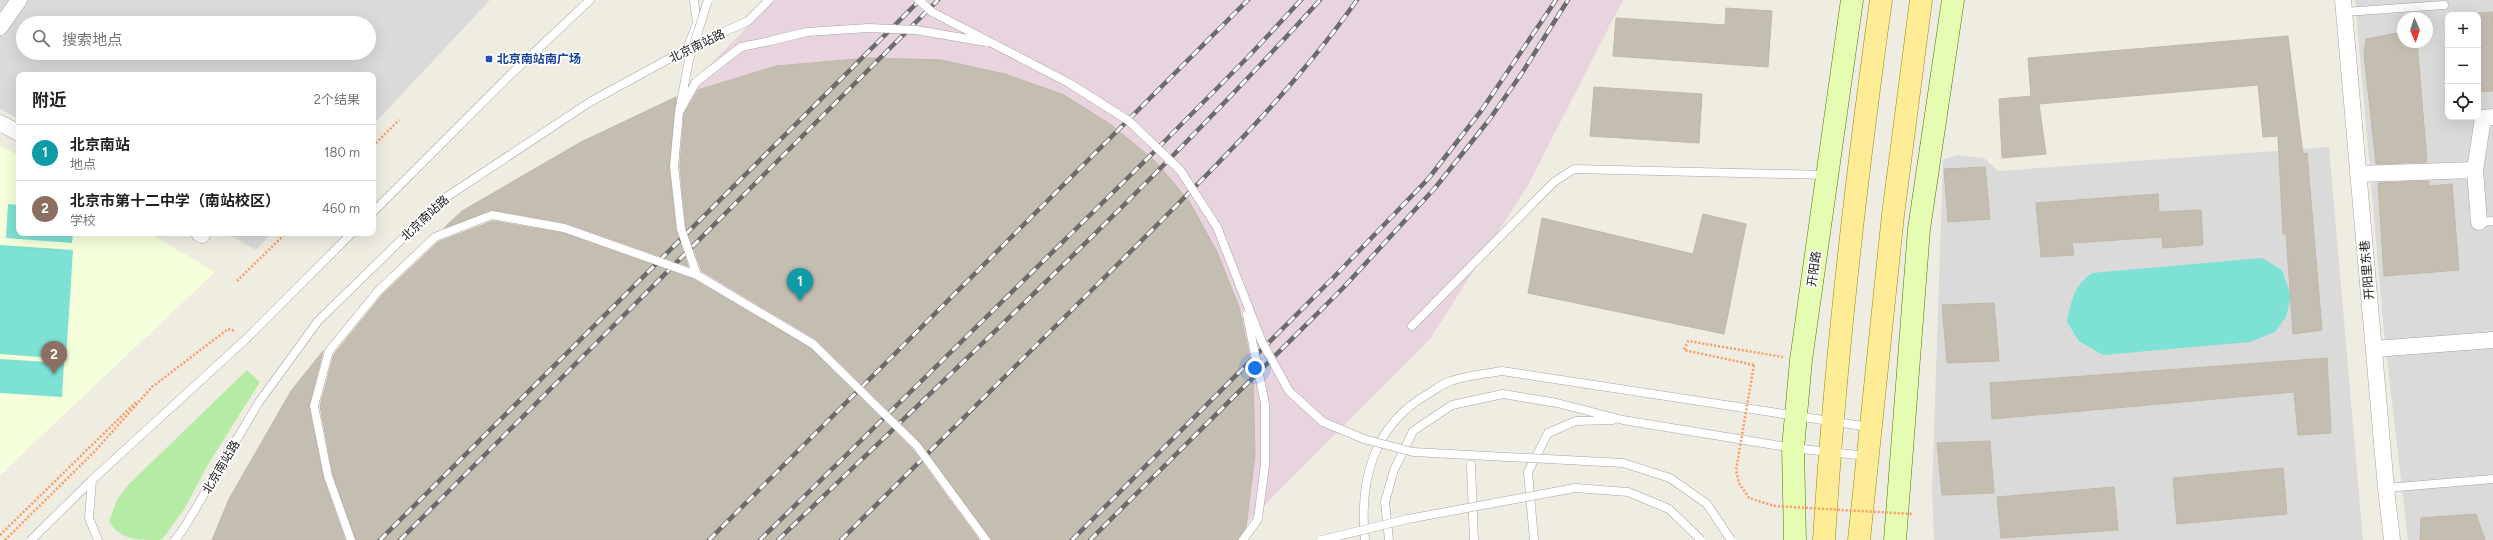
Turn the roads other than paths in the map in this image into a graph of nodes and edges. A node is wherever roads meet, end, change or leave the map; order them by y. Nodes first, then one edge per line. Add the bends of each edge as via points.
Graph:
1 (19, 0) edge
2 (590, 0) edge
3 (694, 0) edge
4 (708, 0) edge
5 (769, 0) edge
6 (919, 0) edge
7 (1852, 0) edge
8 (1881, 0) edge
9 (1921, 0) edge
10 (1953, 0) edge
11 (2444, 5) dead end
12 (2343, 6) edge
13 (0, 27) edge
14 (994, 44) junction
15 (687, 50) junction
16 (679, 112) junction
17 (2493, 117) edge
18 (0, 123) edge
19 (16, 131) edge
20 (2474, 170) junction
21 (2358, 174) junction
22 (1827, 176) junction
23 (376, 209) edge
24 (2486, 221) edge
25 (349, 236) edge
26 (697, 275) junction
27 (1243, 294) junction
28 (1412, 326) dead end
29 (2493, 340) edge
30 (2374, 349) junction
31 (1796, 415) junction
32 (1623, 420) junction
33 (1833, 422) junction
34 (1869, 426) junction
35 (1793, 448) junction
36 (1829, 452) junction
37 (1866, 456) junction
38 (1471, 465) dead end
39 (2493, 479) edge
40 (92, 480) junction
41 (2386, 488) junction
42 (43, 529) junction
43 (31, 540) edge
44 (38, 540) edge
45 (98, 540) edge
46 (175, 540) edge
47 (351, 540) edge
48 (986, 540) edge
49 (1243, 540) edge
50 (1322, 540) edge
51 (1365, 540) edge
52 (1389, 540) edge
53 (1474, 540) edge
54 (1534, 540) edge
55 (1700, 540) edge
56 (1731, 540) edge
57 (1795, 540) edge
58 (1824, 540) edge
59 (1859, 540) edge
60 (1895, 540) edge
61 (2392, 540) edge

1 - 13 street
2 - 23 lane via 508,77
3 - 15 lane via 696,24
4 - 16 lane, bridge via 689,60
5 - 15 lane, 北京南站路 via 748,21
6 - 14 lane, bridge via 932,12
7 - 22 street, 开阳路
8 - 33 main road via 1859,167
9 - 34 main road via 1909,77
10 - 60 street via 1919,229
11 - 12 lane
12 - 21 street, 开阳里东巷
14 - 16 lane, bridge via 916,30 868,28 807,32 741,48 696,82
14 - 27 lane, bridge via 1068,83 1128,121 1180,170 1217,228
15 - 46 lane, 北京南站路 via 590,102 442,200 318,321 259,402
16 - 26 lane, bridge via 674,166 680,229
17 - 20 street via 2483,118
18 - 19 street
20 - 21 street
20 - 24 street
21 - 30 street, 开阳里东巷
22 - 28 lane via 1574,169 1554,182
22 - 31 street, 开阳路 via 1801,360
25 - 40 lane via 250,335
26 - 47 lane, bridge via 564,228 492,215 435,237 379,290 329,351 314,406 328,476
26 - 48 lane, bridge via 813,344 917,446
27 - 49 lane, bridge via 1265,404 1265,465 1258,519
27 - 56 lane, bridge via 1262,342 1289,391 1323,422 1364,439 1413,452 1623,463 1670,478 1708,504
29 - 30 street
30 - 41 street, 开阳里东巷
31 - 33 lane
31 - 35 street, 开阳路
31 - 51 lane via 1502,370 1450,381 1410,404 1382,434 1367,475 1362,513
32 - 35 lane
32 - 52 lane via 1557,403 1503,394 1452,405 1413,431 1394,470 1385,502
32 - 54 lane via 1576,421 1548,433 1528,472
33 - 34 lane
33 - 36 main road
34 - 37 main road
35 - 36 lane
35 - 57 street, 开阳路
36 - 37 lane
36 - 58 main road
37 - 59 main road
38 - 53 lane
39 - 41 lane
40 - 42 lane
40 - 45 lane via 89,518
41 - 61 street, 开阳里东巷
42 - 43 lane
42 - 44 lane
50 - 55 lane, bridge via 1408,519 1575,488 1628,492 1669,508

